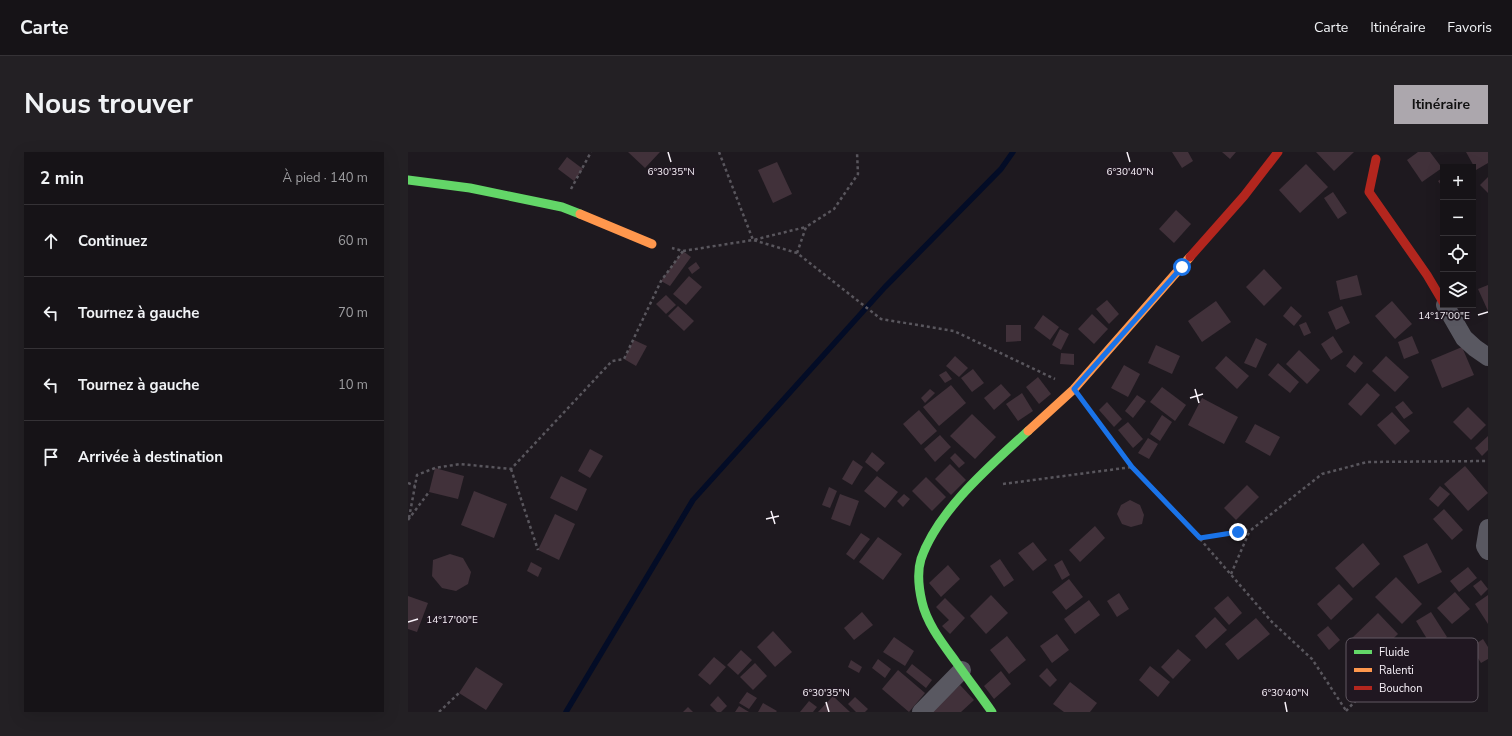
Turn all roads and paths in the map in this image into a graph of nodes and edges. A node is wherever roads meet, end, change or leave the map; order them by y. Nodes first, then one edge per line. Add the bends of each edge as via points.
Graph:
1 (591, 152) edge
2 (719, 152) edge
3 (857, 152) edge
4 (1278, 152) edge
5 (1376, 159) dead end
6 (408, 180) edge
7 (562, 208) junction
8 (806, 227) junction
9 (753, 240) junction
10 (652, 244) joint
11 (683, 251) junction
12 (797, 253) junction
13 (1440, 297) edge
14 (1447, 308) edge
15 (1488, 357) edge
16 (1074, 389) junction
17 (1488, 461) edge
18 (1132, 467) junction
19 (511, 469) junction
20 (408, 483) edge
21 (999, 485) dead end
22 (415, 486) junction
23 (429, 492) dead end
24 (408, 519) edge
25 (1488, 528) edge
26 (1251, 530) junction
27 (1200, 538) junction
28 (538, 550) dead end
29 (1488, 551) edge
30 (1230, 574) junction
31 (962, 670) junction
32 (459, 693) dead end
33 (1355, 702) edge
34 (1347, 711) edge
35 (439, 712) edge
36 (921, 712) edge
37 (992, 712) edge

1 - 7 path
2 - 9 path
3 - 8 path via 858,174 834,209
4 - 16 street via 1244,196
5 - 13 street via 1369,192
6 - 7 street via 470,188
7 - 10 street
8 - 9 path
8 - 12 path
9 - 11 path
9 - 12 path
10 - 11 path
11 - 19 path via 662,281 624,359 612,361
12 - 16 path via 881,319 954,331
14 - 15 street via 1464,338
16 - 18 path
16 - 31 street via 968,489 939,523 921,560 919,578 922,602 931,624
17 - 26 path via 1366,462 1322,474
18 - 21 path
18 - 27 path
19 - 22 path via 460,464 435,468 417,475
19 - 28 path
20 - 22 path
22 - 24 path
23 - 24 path
25 - 29 street via 1485,546
26 - 27 path
26 - 30 path
27 - 30 path
30 - 34 path via 1272,622 1312,659
31 - 36 street
31 - 37 street
32 - 35 path
33 - 34 path

